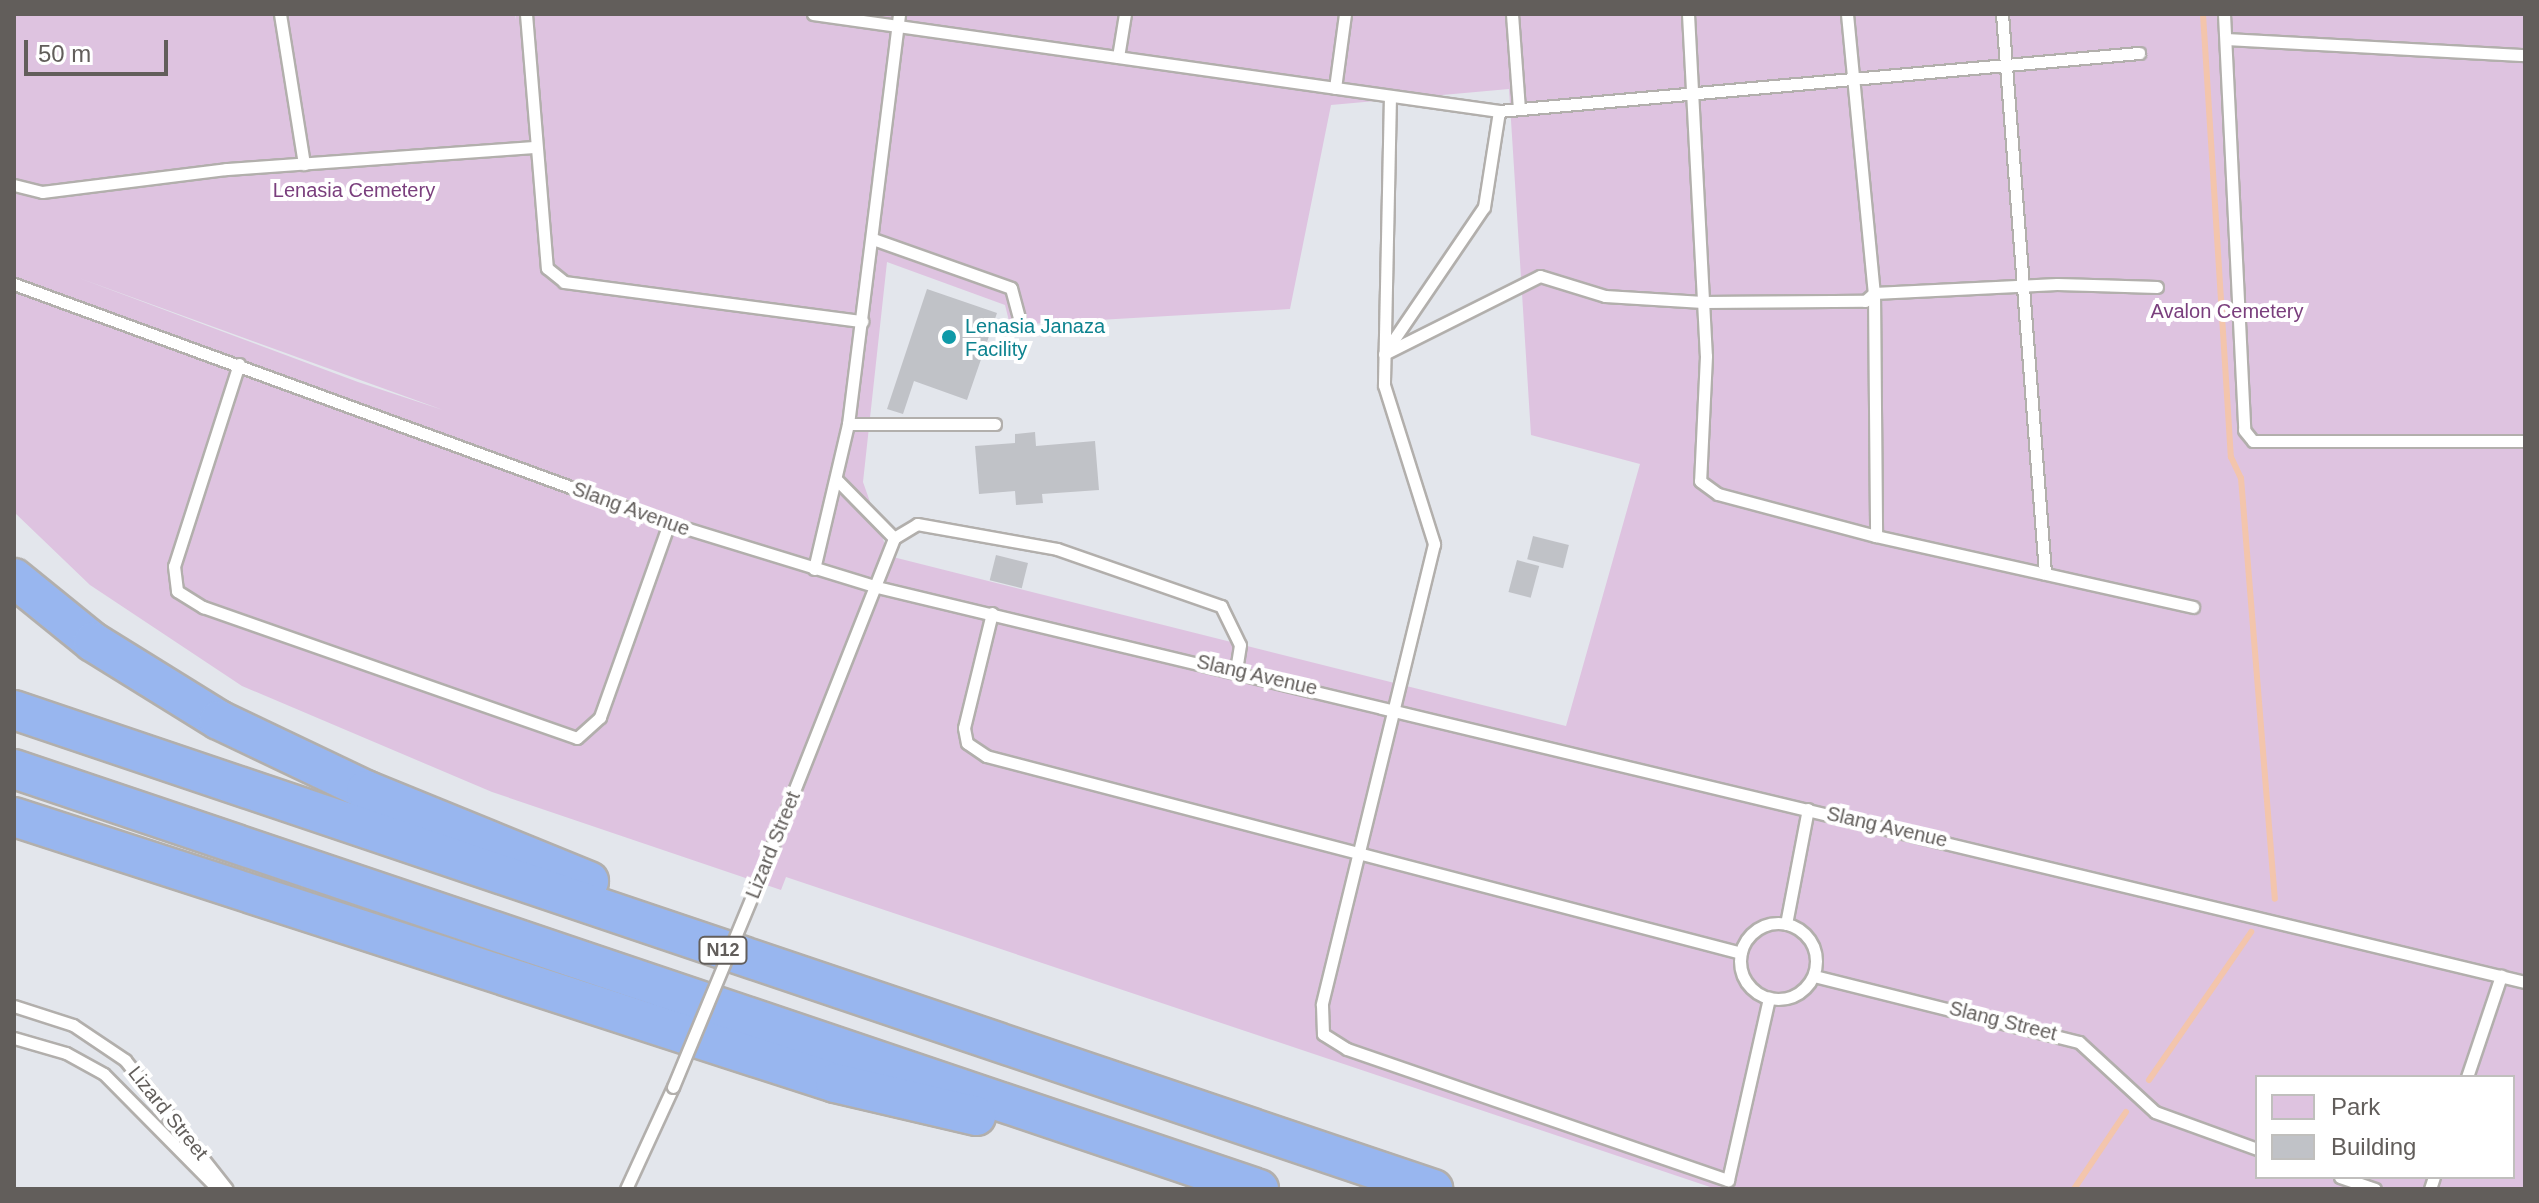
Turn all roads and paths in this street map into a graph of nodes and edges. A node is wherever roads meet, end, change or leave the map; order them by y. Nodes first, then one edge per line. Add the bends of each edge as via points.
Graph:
1 (280, 14) edge
2 (526, 14) edge
3 (813, 14) edge
4 (1125, 14) edge
5 (1345, 14) edge
6 (1512, 14) edge
7 (1688, 14) edge
8 (1847, 14) edge
9 (2002, 14) edge
10 (2224, 14) edge
11 (898, 20) edge
12 (2227, 39) junction
13 (2139, 53) dead end
14 (2525, 55) edge
15 (1118, 57) junction
16 (2007, 65) junction
17 (1854, 79) junction
18 (1335, 88) junction
19 (1693, 94) junction
20 (1390, 96) junction
21 (1519, 109) junction
22 (1499, 111) junction
23 (535, 147) junction
24 (304, 164) junction
25 (14, 185) edge
26 (873, 239) junction
27 (14, 284) edge
28 (2023, 285) junction
29 (2157, 287) dead end
30 (1874, 293) junction
31 (1703, 302) junction
32 (1019, 318) dead end
33 (862, 321) junction
34 (1384, 354) junction
35 (239, 364) junction
36 (848, 424) junction
37 (995, 424) dead end
38 (2525, 441) edge
39 (836, 479) junction
40 (669, 523) junction
41 (1876, 536) junction
42 (894, 538) junction
43 (814, 569) junction
44 (2045, 573) junction
45 (14, 578) edge
46 (877, 587) junction
47 (2193, 607) dead end
48 (992, 613) junction
49 (1236, 670) junction
50 (1398, 708) junction
51 (14, 710) edge
52 (14, 769) edge
53 (1808, 809) junction
54 (14, 817) edge
55 (1357, 854) junction
56 (1786, 924) junction
57 (1741, 953) junction
58 (1814, 976) junction
59 (2501, 976) junction
60 (2525, 982) edge
61 (854, 994) junction
62 (1769, 998) junction
63 (14, 1006) edge
64 (14, 1038) edge
65 (2468, 1075) edge
66 (2255, 1148) edge
67 (1193, 1167) junction
68 (2346, 1179) edge
69 (218, 1189) edge
70 (227, 1189) edge
71 (626, 1189) edge
72 (1259, 1189) edge
73 (1433, 1189) edge
74 (2375, 1189) edge

1 - 24 lane
2 - 23 lane
3 - 11 lane
4 - 15 lane
5 - 18 lane
6 - 21 lane
7 - 19 lane
8 - 17 lane
9 - 16 lane
10 - 12 lane
11 - 15 lane
11 - 26 lane
12 - 14 lane
12 - 38 lane via 2244,430 2253,441
13 - 16 lane
15 - 18 lane
16 - 17 lane
16 - 28 lane
17 - 19 lane
17 - 30 lane
18 - 20 lane
19 - 21 lane
19 - 31 lane
20 - 22 lane
20 - 34 lane
21 - 22 lane
22 - 34 lane via 1484,207
23 - 24 lane
23 - 33 lane via 547,268 564,282
24 - 25 lane via 42,192
26 - 32 lane via 1011,288
26 - 33 lane
27 - 35 lane, Slang Avenue
28 - 29 lane
28 - 30 lane
28 - 44 lane
30 - 31 lane via 1865,301
30 - 41 lane
31 - 34 lane via 1605,296 1540,276
31 - 41 lane via 1700,481 1718,494
33 - 36 lane
34 - 50 lane via 1384,385 1434,544
35 - 40 lane, Slang Avenue
35 - 40 lane via 174,566 177,591 203,607 577,738 600,717
36 - 37 lane
36 - 39 lane
39 - 42 lane
39 - 43 lane
40 - 43 lane, Slang Avenue
41 - 44 lane
42 - 46 lane, Lizard Street
42 - 49 lane via 917,524 953,528 1057,549 1189,593 1221,606 1233,623
43 - 46 lane, Slang Avenue
44 - 47 lane
45 - 61 highway via 120,660 259,741
46 - 48 lane, Slang Avenue
46 - 71 lane, Lizard Street, bridge via 673,1087
48 - 49 lane, Slang Avenue
48 - 55 lane via 964,728 974,751
49 - 50 lane, Slang Avenue
50 - 53 lane, Slang Avenue
50 - 55 lane
51 - 61 highway, N12
52 - 67 highway
53 - 56 lane
53 - 59 lane, Slang Avenue
54 - 67 highway via 835,1083
55 - 57 lane
55 - 62 lane via 1319,1021 1323,1034 1347,1049 1728,1180
56 - 57 lane via 1754,932
56 - 58 lane via 1810,940
57 - 62 lane via 1743,977
58 - 62 lane via 1797,995
58 - 66 lane, Slang Street via 2079,1042 2155,1112
59 - 60 lane, Slang Avenue
59 - 65 lane
61 - 73 highway, N12
63 - 70 lane, Lizard Street via 73,1025 125,1060
64 - 69 lane, Lizard Street via 66,1053 104,1074
67 - 72 highway
68 - 74 lane

